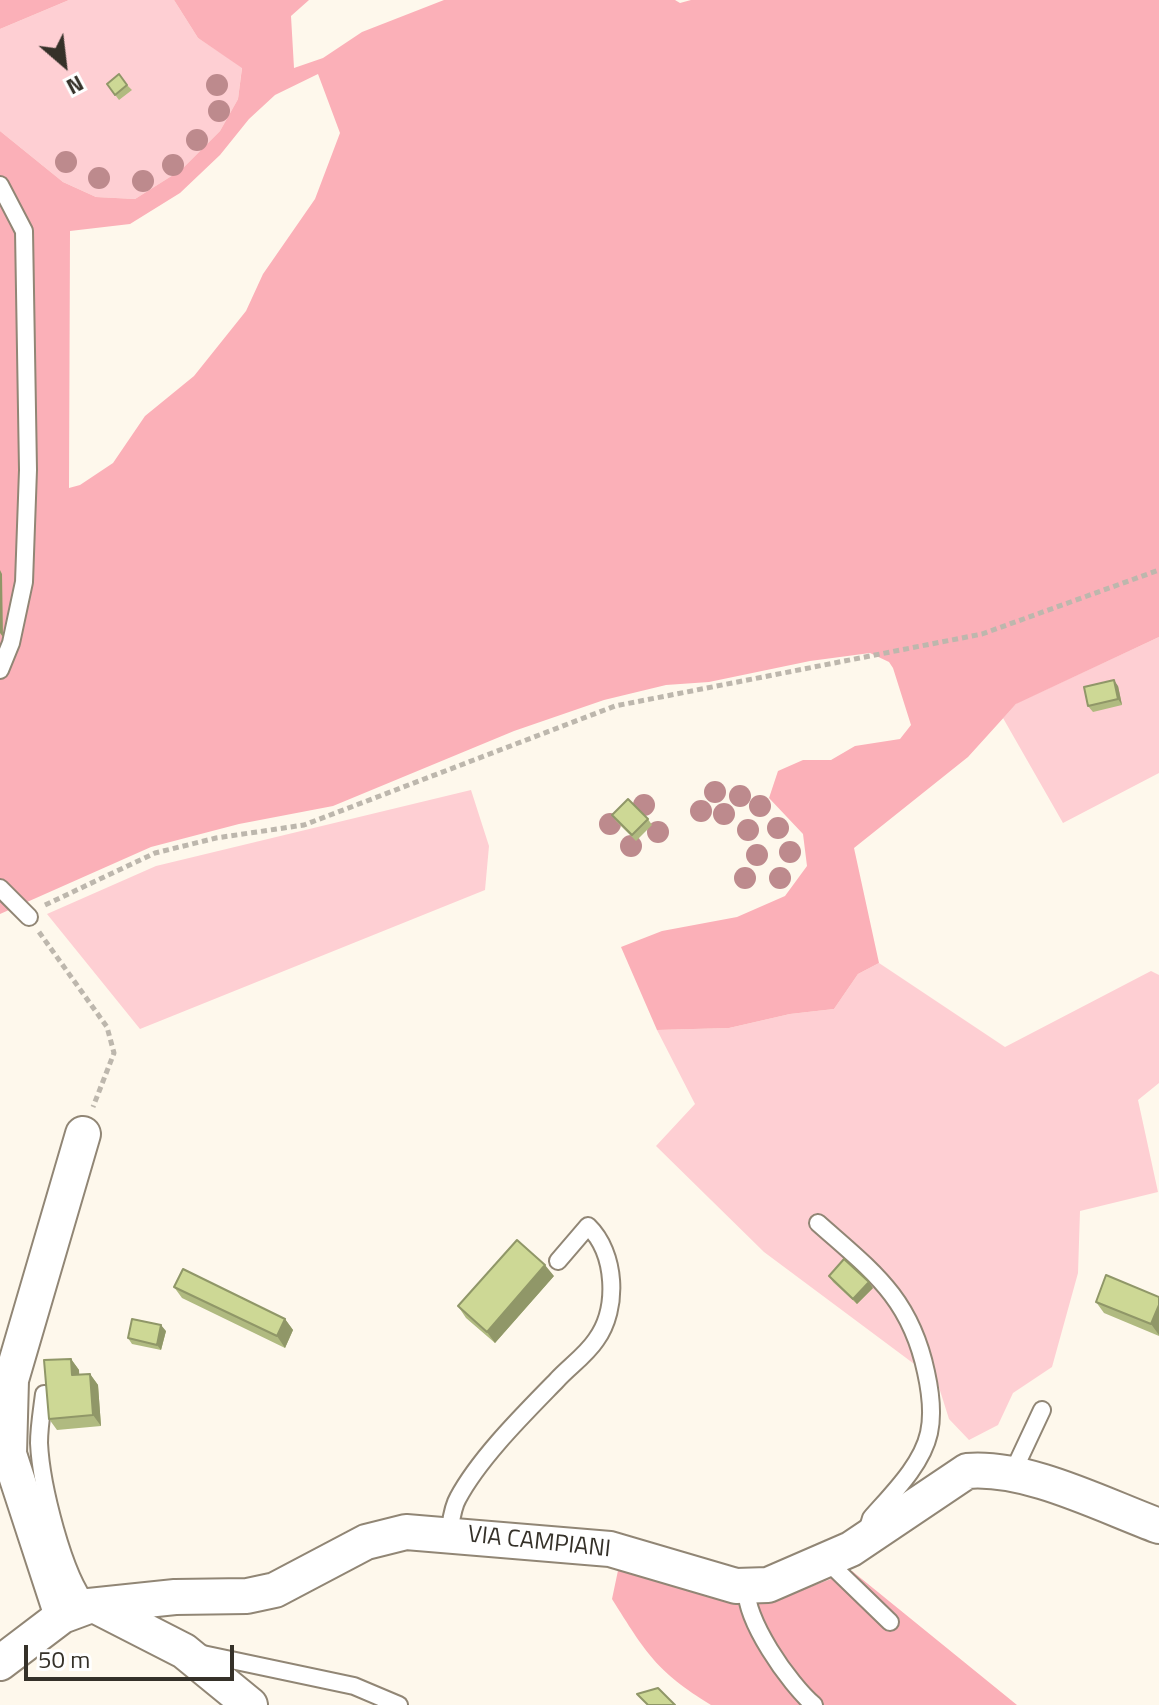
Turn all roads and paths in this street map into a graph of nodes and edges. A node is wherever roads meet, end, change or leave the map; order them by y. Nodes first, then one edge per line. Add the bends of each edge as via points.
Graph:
1 (0, 185) edge
2 (1159, 570) edge
3 (0, 670) edge
4 (0, 888) edge
5 (29, 917) junction
6 (83, 1134) joint
7 (818, 1223) dead end
8 (558, 1261) dead end
9 (44, 1394) edge
10 (1042, 1410) dead end
11 (1012, 1474) junction
12 (1159, 1526) edge
13 (449, 1534) junction
14 (863, 1541) junction
15 (827, 1561) junction
16 (747, 1586) junction
17 (83, 1610) junction
18 (890, 1622) dead end
19 (184, 1651) junction
20 (0, 1663) edge
21 (250, 1705) edge
22 (399, 1705) edge
23 (814, 1705) edge

1 - 3 lane via 24,231 28,470 24,582
2 - 5 path via 982,634 615,706 304,825 155,853 56,897
4 - 5 lane
5 - 6 path via 107,1027 114,1053
6 - 17 street via 11,1380 7,1418 9,1454
7 - 14 lane via 876,1274 905,1308 929,1388 930,1432 920,1455 871,1518
8 - 13 lane via 588,1226 598,1236 608,1261 612,1302 597,1340 529,1408 463,1490
9 - 17 lane via 41,1464
10 - 11 lane
11 - 12 street, VIA CAMPIANI
11 - 14 street, VIA CAMPIANI via 967,1471
13 - 16 street, VIA CAMPIANI via 610,1549
13 - 17 street, VIA CAMPIANI via 406,1532 366,1542 275,1590
14 - 15 street, VIA CAMPIANI
15 - 16 street, VIA CAMPIANI via 768,1585
15 - 18 lane
16 - 23 lane via 745,1601 757,1623 794,1688
17 - 19 street
17 - 20 street, VIA CAMPIANI
19 - 21 street
19 - 22 lane via 354,1686

